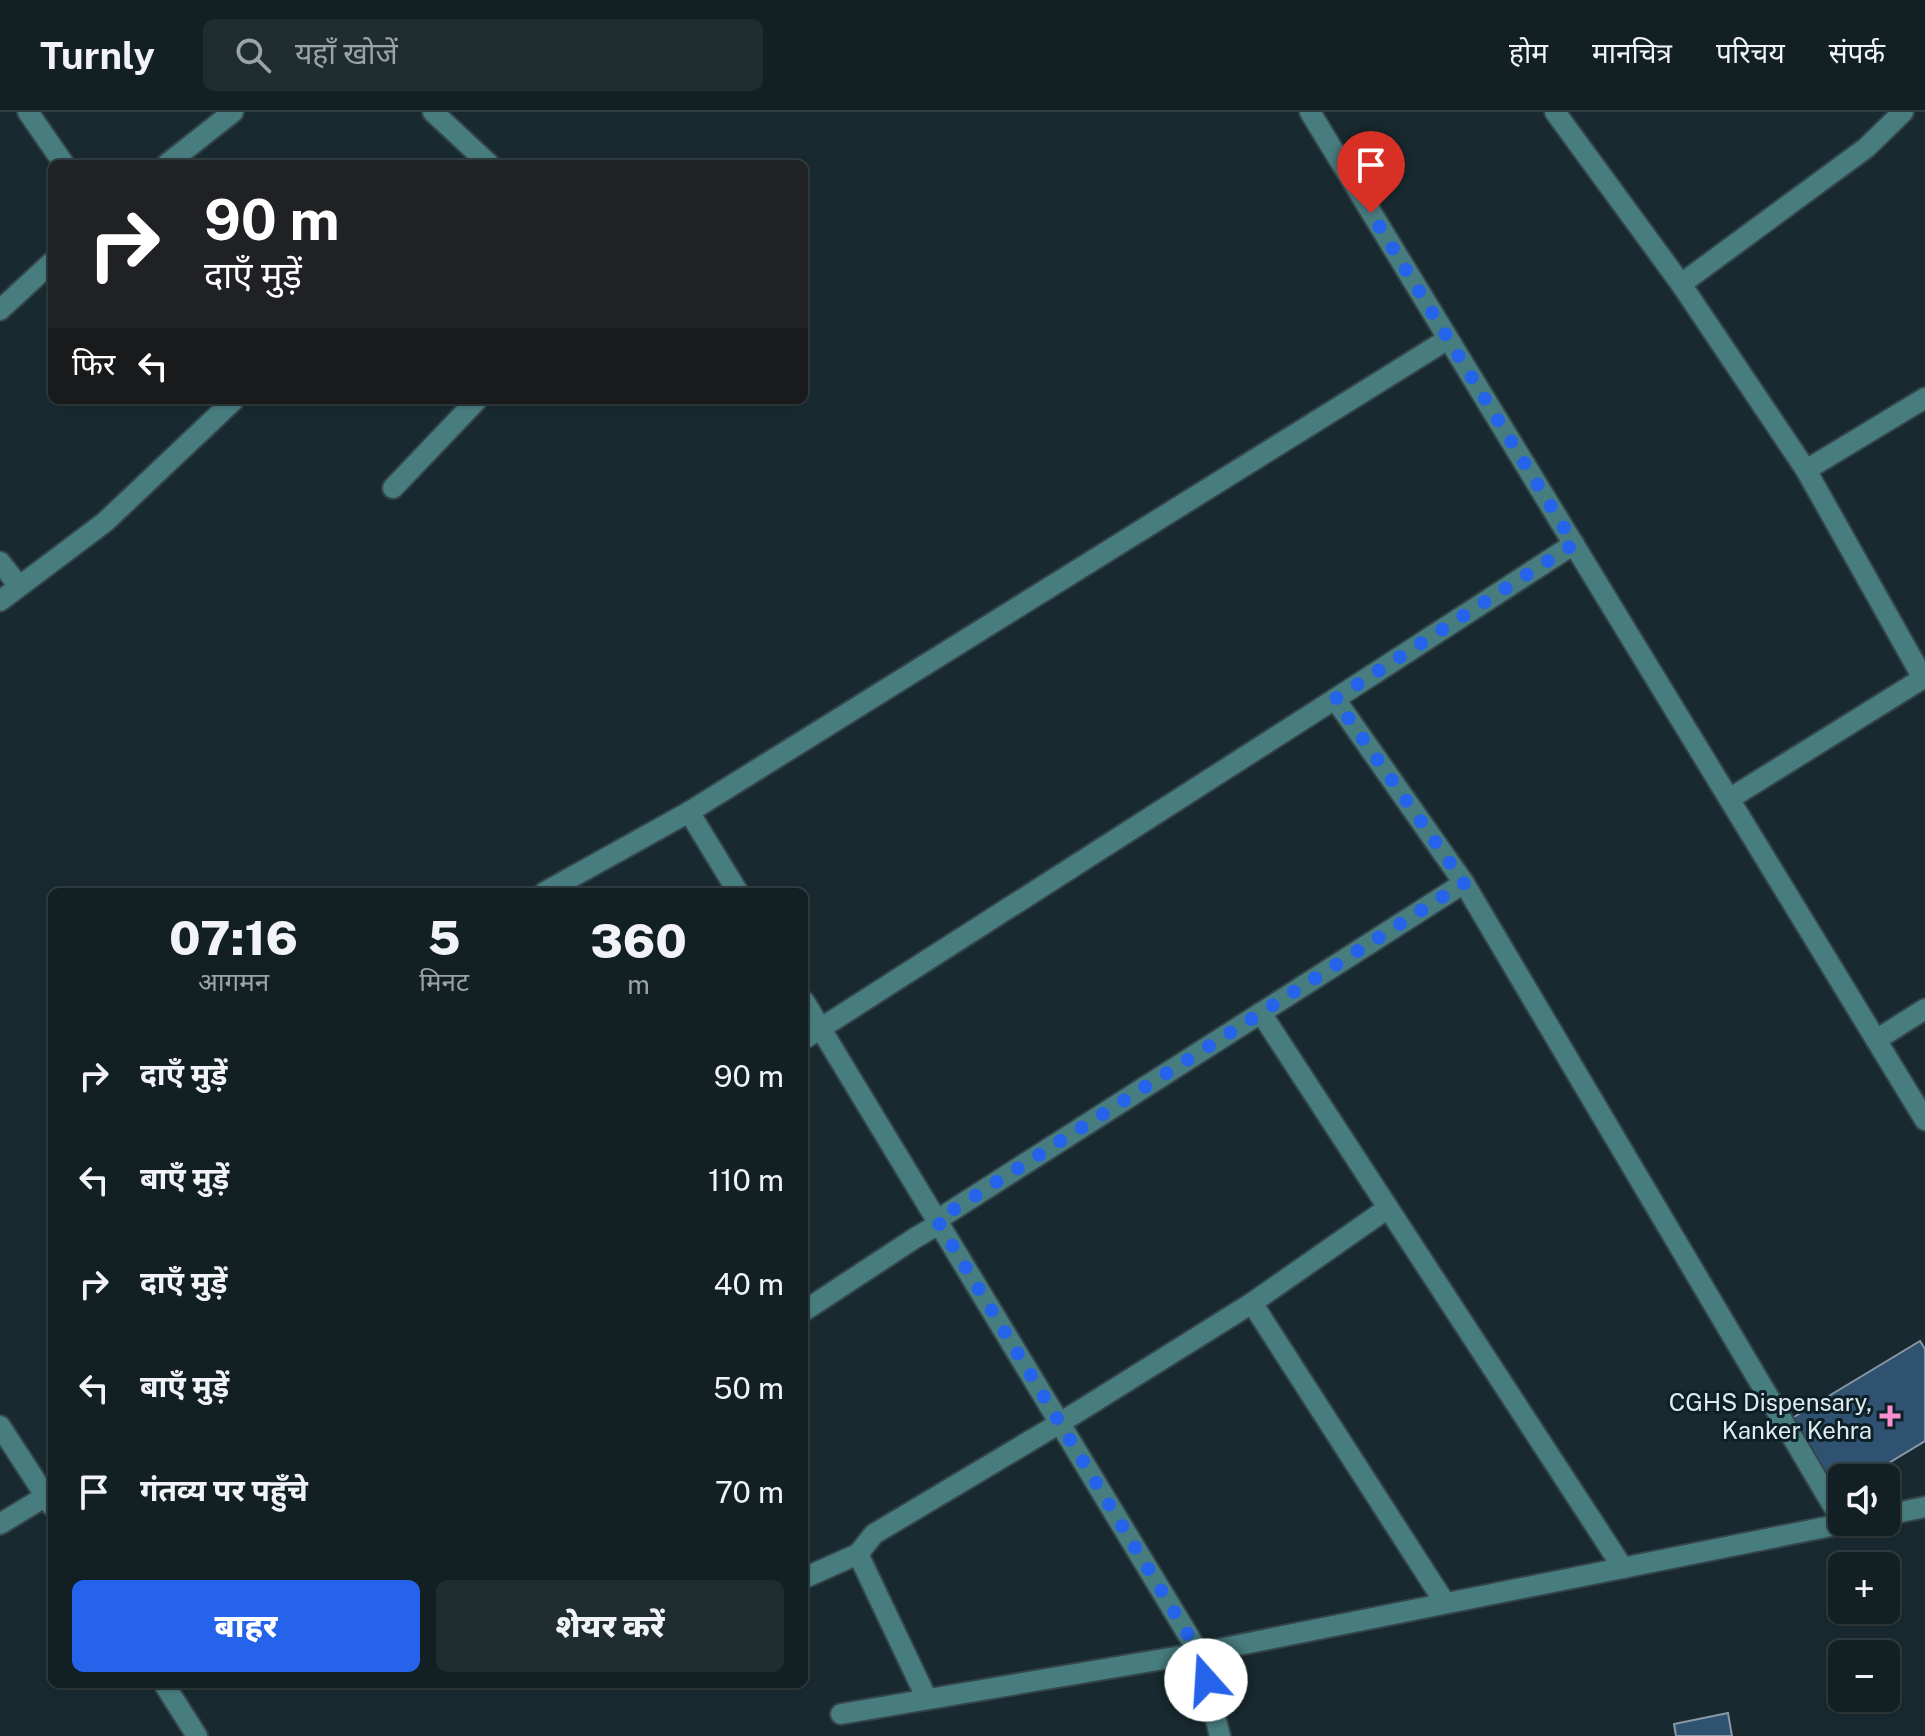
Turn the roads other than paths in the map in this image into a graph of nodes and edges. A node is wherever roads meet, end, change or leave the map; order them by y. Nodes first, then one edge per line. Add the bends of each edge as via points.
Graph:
1 (28, 112) edge
2 (233, 112) edge
3 (433, 112) edge
4 (1310, 112) edge
5 (1555, 112) edge
6 (1903, 112) edge
7 (61, 160) edge
8 (172, 160) edge
9 (485, 160) edge
10 (48, 266) edge
11 (1681, 284) junction
12 (0, 310) edge
13 (1448, 339) junction
14 (1925, 398) edge
15 (230, 404) edge
16 (473, 404) edge
17 (1806, 470) junction
18 (393, 488) dead end
19 (1574, 544) junction
20 (0, 562) edge
21 (19, 586) junction
22 (0, 601) edge
23 (1924, 678) edge
24 (1335, 699) junction
25 (1729, 799) junction
26 (689, 812) junction
27 (1464, 883) junction
28 (552, 888) edge
29 (736, 888) edge
30 (1925, 1009) edge
31 (1261, 1013) junction
32 (812, 1034) edge
33 (1876, 1040) junction
34 (1925, 1120) edge
35 (1388, 1208) junction
36 (938, 1222) junction
37 (1252, 1303) junction
38 (808, 1308) edge
39 (1060, 1423) junction
40 (0, 1426) edge
41 (1828, 1493) edge
42 (48, 1499) edge
43 (48, 1501) edge
44 (1925, 1507) edge
45 (1900, 1512) edge
46 (0, 1524) edge
47 (1828, 1526) edge
48 (858, 1554) junction
49 (1623, 1568) junction
50 (808, 1576) edge
51 (1445, 1603) junction
52 (1199, 1653) junction
53 (167, 1688) edge
54 (927, 1699) junction
55 (841, 1714) dead end
56 (197, 1736) edge
57 (1220, 1736) edge

1 - 7 street
2 - 8 street
3 - 9 street
4 - 13 street
5 - 11 street
6 - 11 street via 1866,148
10 - 12 street
11 - 17 street
13 - 19 street
13 - 26 street
14 - 17 street
15 - 21 street via 105,522
16 - 18 street
17 - 23 street
19 - 24 street
19 - 25 street
20 - 21 street
21 - 22 street
23 - 25 street
24 - 27 street
24 - 32 street
25 - 33 street
26 - 28 street
26 - 29 street
27 - 31 street
27 - 41 street
30 - 33 street
31 - 35 street
31 - 36 street
32 - 36 street
33 - 34 street
35 - 37 street
35 - 49 street
36 - 38 street
36 - 39 street
37 - 39 street
37 - 51 street
39 - 48 street via 874,1534
39 - 52 street
40 - 42 street
43 - 46 street
44 - 45 street
47 - 49 street
48 - 50 street
48 - 54 street
49 - 51 street
51 - 52 street
52 - 54 street
52 - 57 street
53 - 56 street
54 - 55 street

